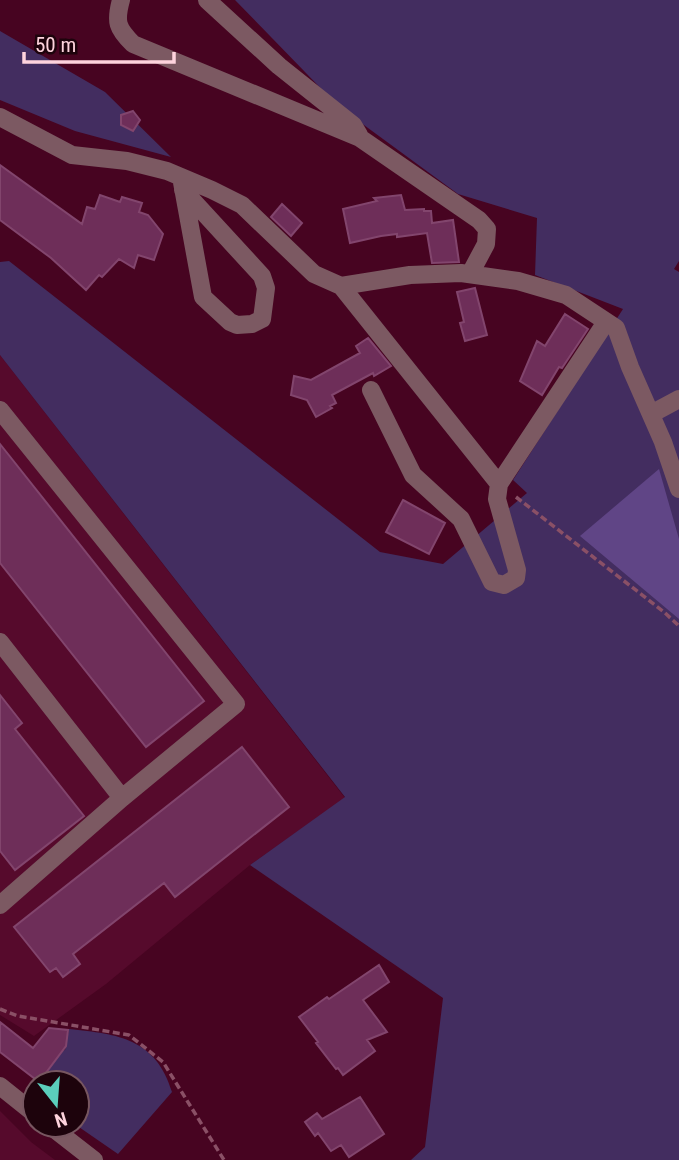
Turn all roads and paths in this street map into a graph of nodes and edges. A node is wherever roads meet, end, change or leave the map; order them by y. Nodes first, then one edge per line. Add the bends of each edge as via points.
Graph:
1 (121, 0) edge
2 (207, 0) edge
3 (0, 117) edge
4 (360, 138) junction
5 (182, 183) junction
6 (470, 274) junction
7 (341, 286) junction
8 (606, 321) junction
9 (371, 390) dead end
10 (679, 399) edge
11 (0, 410) edge
12 (652, 414) junction
13 (499, 484) junction
14 (679, 489) edge
15 (679, 626) edge
16 (0, 642) edge
17 (122, 797) junction
18 (0, 905) edge
19 (0, 1009) edge
20 (0, 1086) edge
21 (21, 1103) edge
22 (67, 1139) edge
23 (94, 1160) edge
24 (224, 1160) edge

1 - 4 street via 119,30 133,44
2 - 4 street via 353,125
3 - 5 street via 72,155 127,162
4 - 6 street via 487,229 486,244
5 - 5 street via 203,298 237,325 262,319 266,288 261,276
5 - 7 street via 212,190 242,205 314,274
6 - 7 street via 410,275
6 - 8 street via 566,295
7 - 13 street
8 - 12 street via 616,328
8 - 13 street
9 - 13 street via 413,475 461,519 485,573 492,582 505,585 516,578 517,570 497,499
10 - 12 street
11 - 17 street via 236,704
12 - 14 street
13 - 15 path
16 - 17 street
17 - 18 street
19 - 24 path via 129,1035 163,1062
20 - 21 street
22 - 23 street

